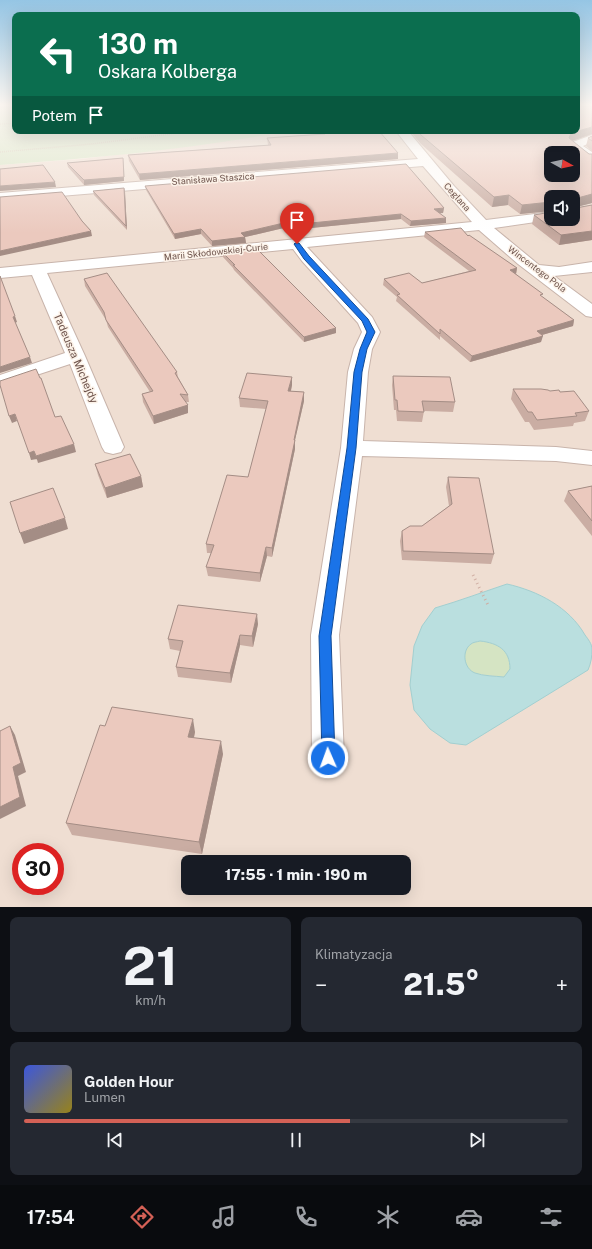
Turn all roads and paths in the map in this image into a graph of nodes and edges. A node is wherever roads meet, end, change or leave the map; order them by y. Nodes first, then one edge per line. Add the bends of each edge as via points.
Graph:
1 (42, 148) edge
2 (416, 148) edge
3 (579, 148) edge
4 (0, 152) edge
5 (592, 158) edge
6 (427, 162) junction
7 (0, 198) edge
8 (544, 217) edge
9 (483, 225) junction
10 (297, 244) junction
11 (592, 267) edge
12 (38, 270) junction
13 (537, 270) junction
14 (559, 272) junction
15 (0, 273) edge
16 (592, 298) edge
17 (592, 312) edge
18 (76, 356) junction
19 (0, 381) edge
20 (113, 447) dead end
21 (352, 448) junction
22 (592, 458) edge
23 (473, 575) dead end
24 (489, 607) dead end
25 (328, 758) dead end

1 - 4 path
2 - 6 street, Ceglana
3 - 5 street
6 - 7 street, Stanisława Staszica
6 - 9 street, Ceglana
8 - 9 street, Marii Skłodowskiej-Curie
9 - 10 street, Marii Skłodowskiej-Curie
9 - 13 street, Wincentego Pola
10 - 12 street, Marii Skłodowskiej-Curie
10 - 21 street via 306,258 366,321 371,332 358,372
11 - 14 street
12 - 15 street, Marii Skłodowskiej-Curie
12 - 18 street, Tadeusza Michejdy
13 - 14 street
13 - 17 street, Wincentego Pola
14 - 16 street
18 - 19 street
18 - 20 street, Tadeusza Michejdy
21 - 22 street via 556,454
21 - 25 street via 325,636
23 - 24 path

